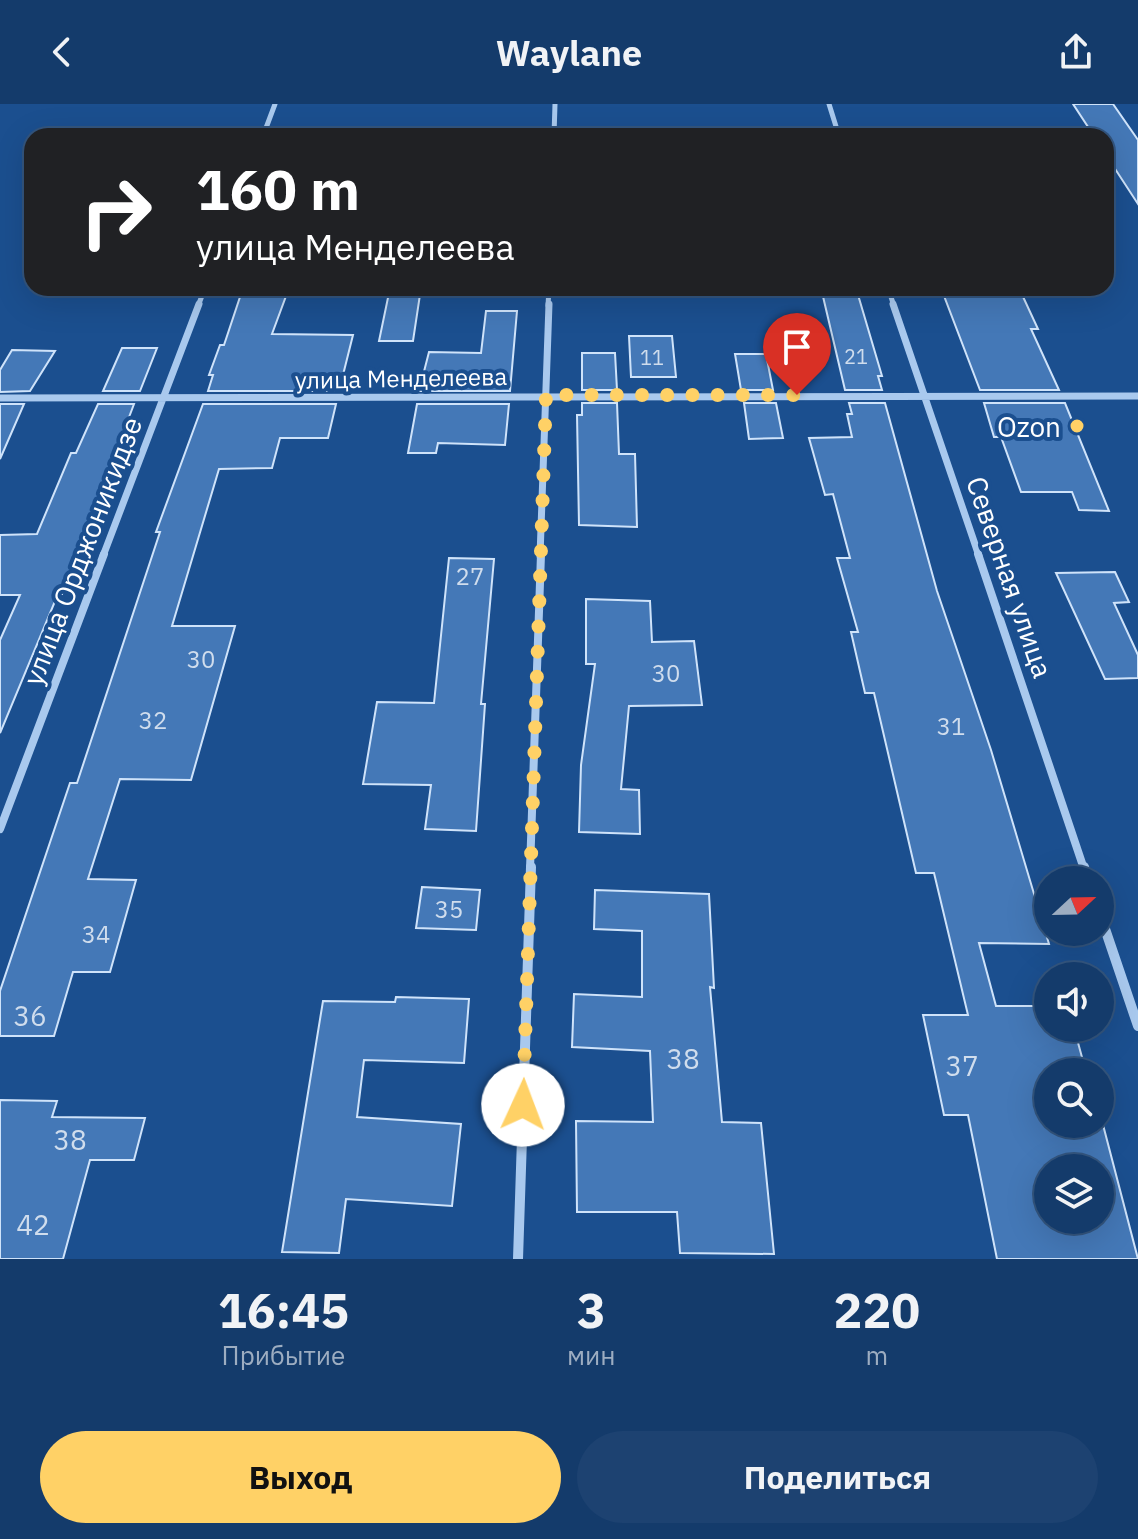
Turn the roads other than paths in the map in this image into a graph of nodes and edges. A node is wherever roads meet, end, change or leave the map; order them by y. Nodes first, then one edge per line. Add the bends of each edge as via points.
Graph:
1 (275, 104) edge
2 (555, 104) edge
3 (829, 104) edge
4 (266, 128) edge
5 (554, 128) edge
6 (836, 128) edge
7 (202, 296) edge
8 (549, 296) edge
9 (891, 296) edge
10 (546, 395) junction
11 (923, 395) junction
12 (1138, 396) edge
13 (0, 398) edge
14 (164, 398) junction
15 (0, 829) edge
16 (1083, 866) edge
17 (1111, 946) edge
18 (1138, 1026) edge
19 (518, 1259) edge

1 - 4 street
2 - 5 street
3 - 6 street
7 - 14 street, улица Орджоникидзе
8 - 10 street
9 - 11 street, Северная улица
10 - 11 street, улица Менделеева
10 - 14 street, улица Менделеева
10 - 19 street
11 - 12 street, улица Менделеева
11 - 16 street, Северная улица
13 - 14 street, улица Менделеева
14 - 15 street, улица Орджоникидзе
17 - 18 street

